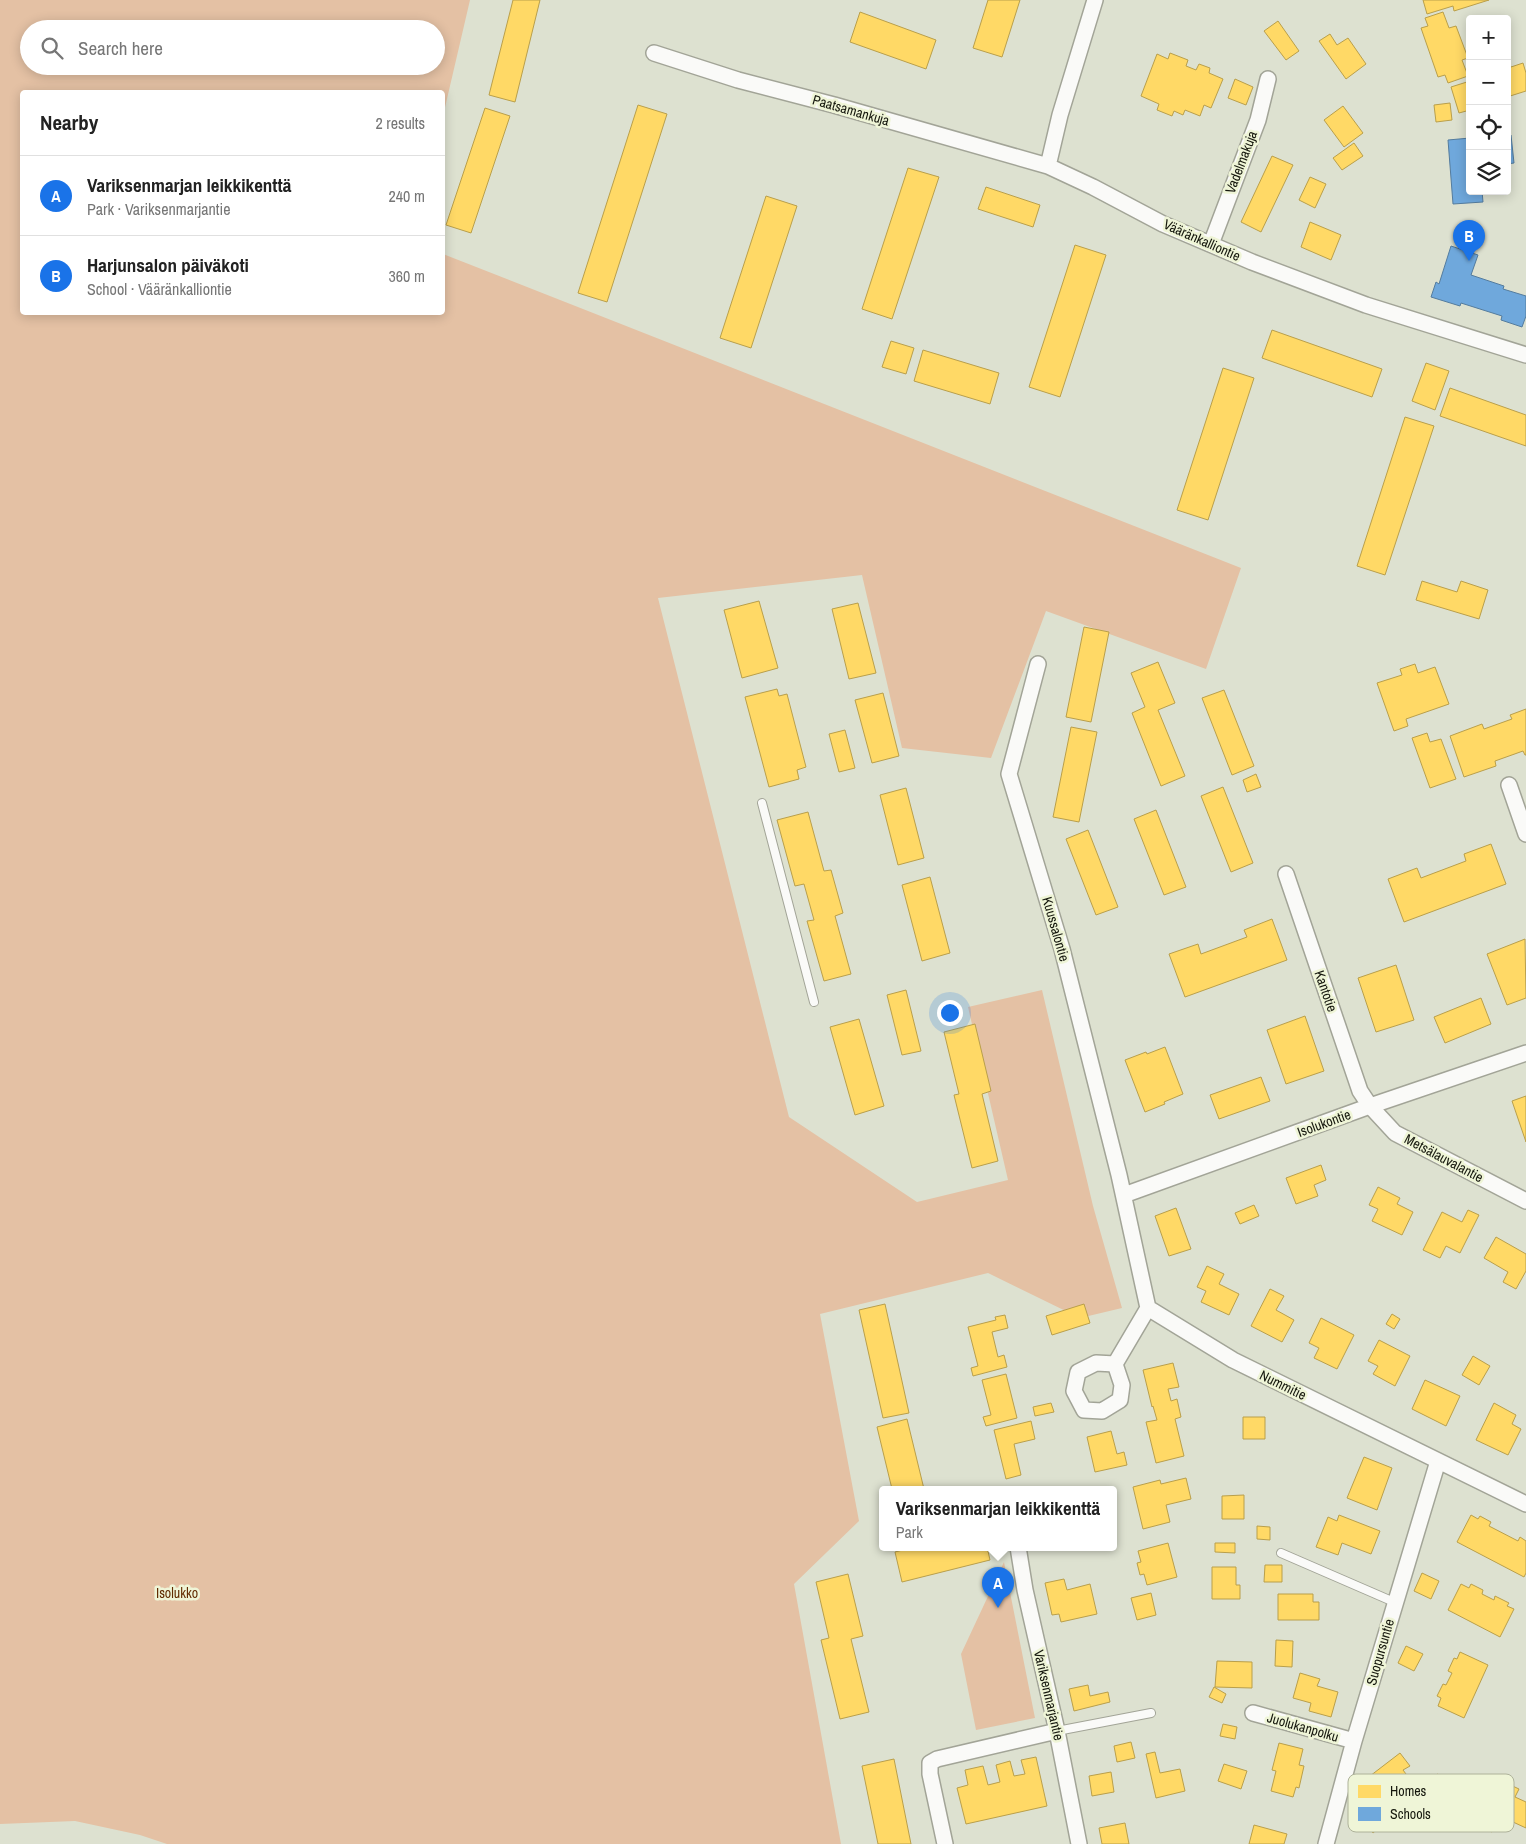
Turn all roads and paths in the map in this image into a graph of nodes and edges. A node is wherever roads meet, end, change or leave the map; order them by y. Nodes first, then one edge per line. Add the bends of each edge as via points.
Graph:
1 (1095, 0) edge
2 (654, 53) dead end
3 (1268, 79) dead end
4 (1048, 166) junction
5 (1211, 244) junction
6 (1526, 355) edge
7 (1038, 664) dead end
8 (1509, 784) dead end
9 (762, 803) dead end
10 (1526, 834) edge
11 (1286, 874) dead end
12 (814, 1002) dead end
13 (1526, 1053) edge
14 (1370, 1106) junction
15 (1124, 1195) junction
16 (1526, 1201) edge
17 (1148, 1308) junction
18 (1115, 1364) dead end
19 (1438, 1460) junction
20 (1526, 1504) edge
21 (1019, 1551) edge
22 (1281, 1553) dead end
23 (1394, 1602) junction
24 (1253, 1713) dead end
25 (1151, 1714) dead end
26 (1057, 1731) junction
27 (1354, 1741) junction
28 (945, 1844) edge
29 (1079, 1844) edge
30 (1326, 1844) edge

1 - 4 street
2 - 4 street, Paatsamankuja via 738,80
3 - 5 street, Vadelmakuja via 1258,120
4 - 5 street, Vääränkalliontie via 1163,224
5 - 6 street, Vääränkalliontie via 1366,305
7 - 15 street, Kuussalontie via 1009,774 1062,949
8 - 10 street
9 - 12 lane
11 - 14 street, Kantotie via 1360,1091
13 - 14 street, Isolukontie
14 - 15 street, Isolukontie
14 - 16 street, Metsälauvalantie via 1395,1133
15 - 17 street
17 - 18 street
17 - 19 street, Nummitie via 1233,1360
19 - 20 street, Nummitie
19 - 23 street, Suopursuntie
21 - 26 street, Variksenmarjantie
22 - 23 lane
23 - 27 street, Suopursuntie
24 - 27 street, Juolukanpolku
25 - 26 lane
26 - 28 street via 930,1763
26 - 29 street, Variksenmarjantie
27 - 30 street, Suopursuntie

